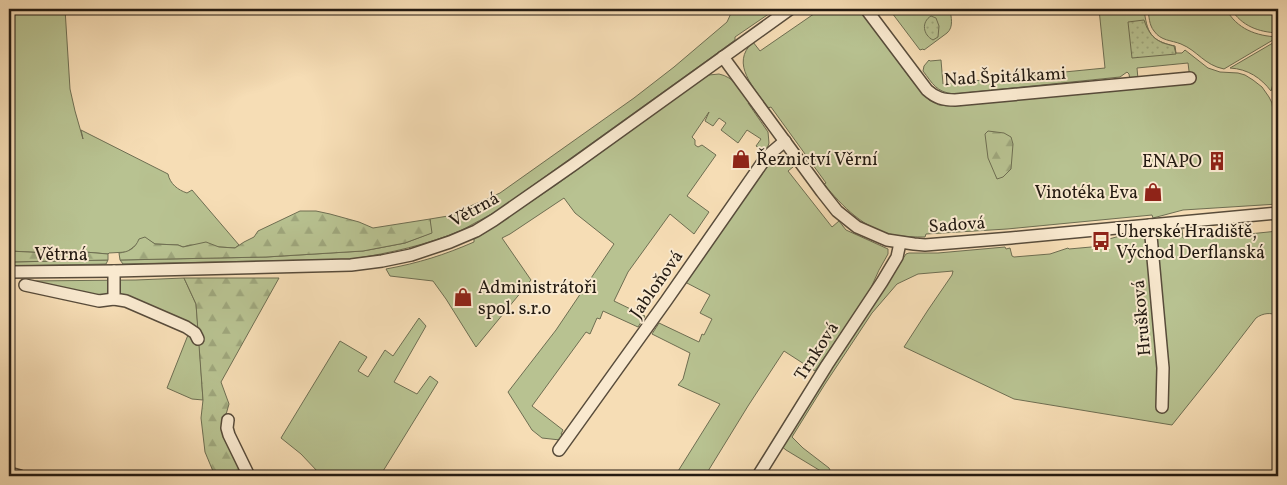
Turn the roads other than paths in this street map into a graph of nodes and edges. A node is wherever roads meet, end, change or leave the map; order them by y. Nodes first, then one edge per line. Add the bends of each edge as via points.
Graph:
1 (790, 9) edge
2 (866, 9) edge
3 (723, 57) junction
4 (1190, 78) dead end
5 (785, 142) junction
6 (1278, 212) edge
7 (1150, 225) junction
8 (900, 243) junction
9 (114, 271) junction
10 (9, 272) edge
11 (24, 285) dead end
12 (114, 299) junction
13 (198, 339) dead end
14 (1162, 407) dead end
15 (228, 420) dead end
16 (559, 450) dead end
17 (9, 473) edge
18 (20, 476) edge
19 (250, 476) edge
20 (758, 476) edge

1 - 3 street, Větrná
2 - 4 street, Nad Špitálkami via 927,90 940,99
3 - 5 street, Sadová
3 - 9 street, Větrná via 494,220 431,249 382,262 351,265
5 - 8 street, Sadová via 842,216 864,231
5 - 16 street, Jabloňová via 766,159
6 - 7 street, Sadová
7 - 8 street, Sadová via 925,245
7 - 14 street, Hrušková via 1163,368
8 - 20 street, Trnková via 897,257 882,282
9 - 10 street, Větrná
9 - 12 street
11 - 12 street, Větrná via 99,301
12 - 13 street, Větrná via 186,327
15 - 19 street via 229,435
17 - 18 street

